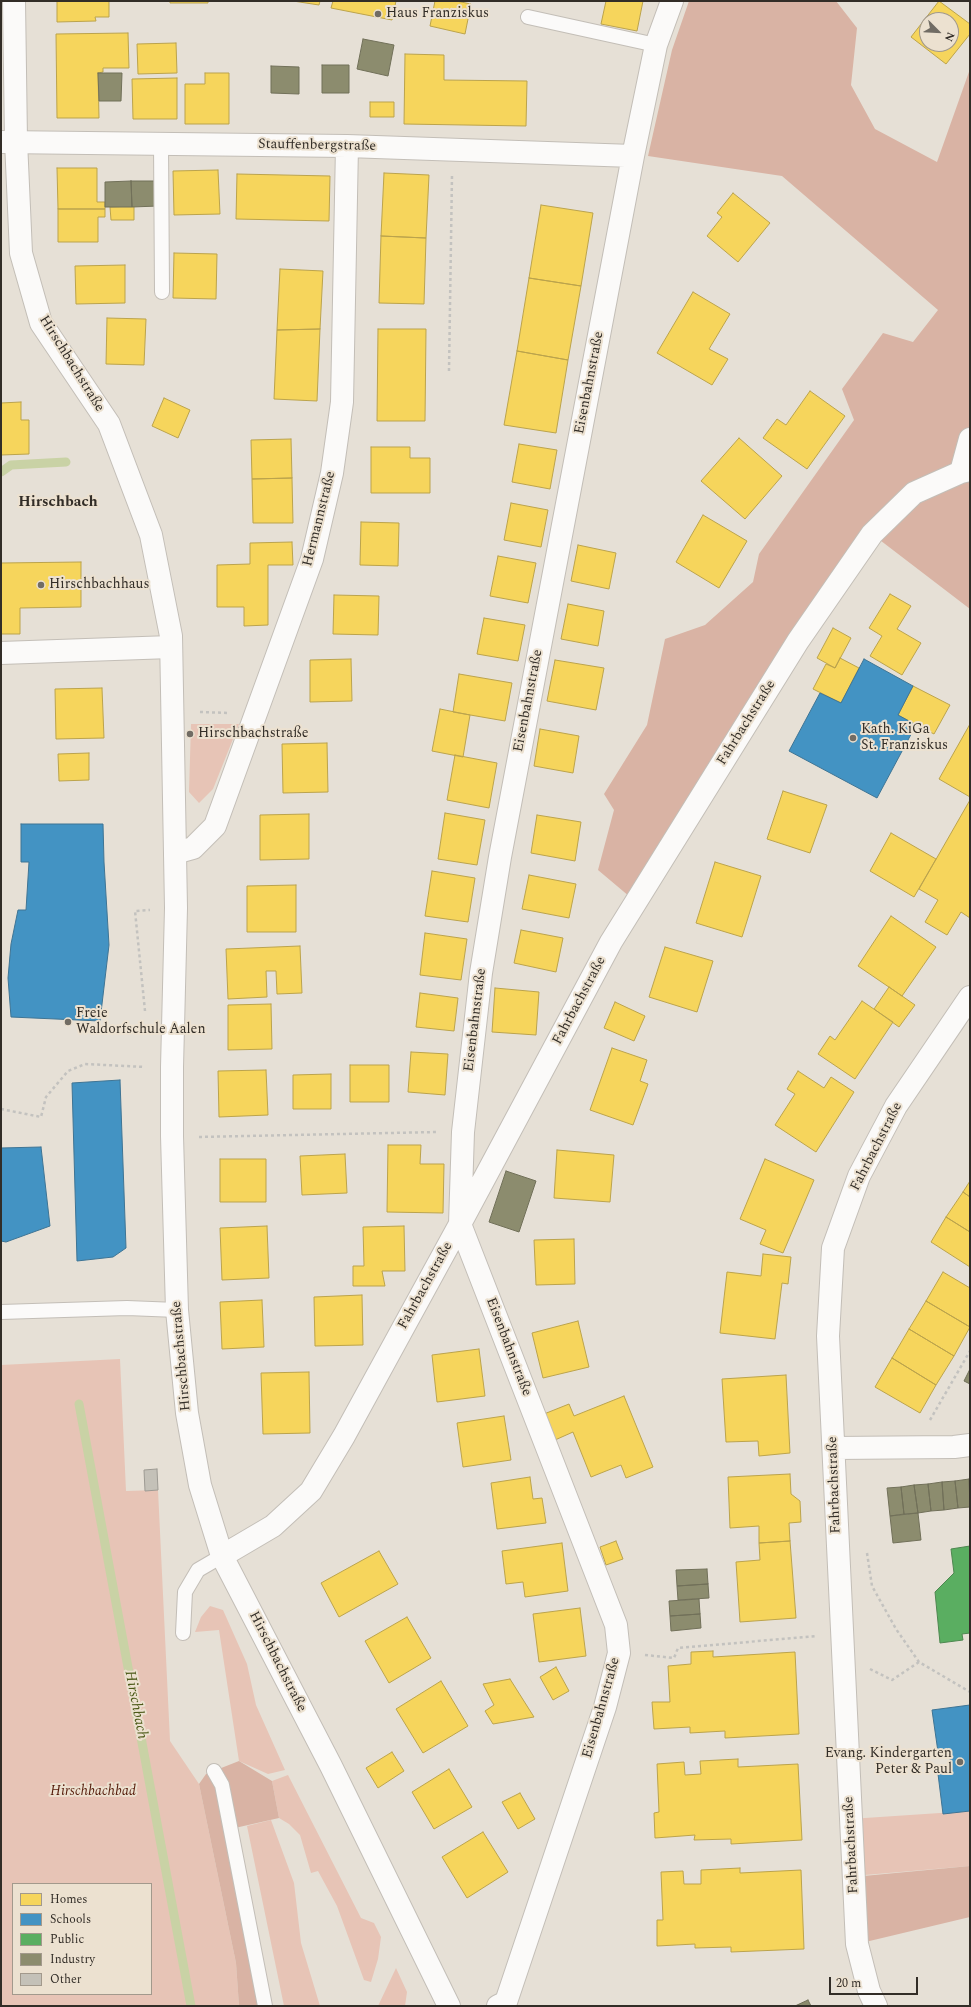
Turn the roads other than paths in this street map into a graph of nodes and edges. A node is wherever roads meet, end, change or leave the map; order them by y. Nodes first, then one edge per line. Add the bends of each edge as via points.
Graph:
1 (14, 1) edge
2 (672, 1) edge
3 (528, 17) dead end
4 (656, 45) junction
5 (9, 141) edge
6 (161, 143) junction
7 (347, 146) junction
8 (633, 156) junction
9 (162, 292) dead end
10 (970, 439) edge
11 (966, 471) edge
12 (171, 647) junction
13 (1, 653) edge
14 (175, 853) junction
15 (970, 997) edge
16 (460, 1224) junction
17 (177, 1310) junction
18 (1, 1312) edge
19 (970, 1445) edge
20 (834, 1448) junction
21 (222, 1556) junction
22 (183, 1633) dead end
23 (214, 1771) dead end
24 (264, 2006) edge
25 (450, 2006) edge
26 (498, 2006) edge
27 (876, 2006) edge

1 - 5 street, Hirschbachstraße
2 - 4 street, Eisenbahnstraße
3 - 4 lane
4 - 8 street, Eisenbahnstraße
5 - 6 street, Stauffenbergstraße
5 - 12 street, Hirschbachstraße via 21,253 41,323 109,424 151,535
6 - 7 street, Stauffenbergstraße
6 - 9 lane
7 - 8 street, Stauffenbergstraße
7 - 14 street, Hermannstraße via 342,402 332,473 312,559 215,826 192,848
8 - 16 street, Eisenbahnstraße via 500,857 481,973 463,1132
10 - 11 street
11 - 16 street, Fahrbachstraße via 914,493 872,534 798,641 612,942
12 - 13 street
12 - 14 street, Hirschbachstraße
14 - 17 street, Hirschbachstraße via 172,1082
15 - 20 street, Fahrbachstraße via 896,1106 859,1176 833,1248 828,1336
16 - 21 street, Fahrbachstraße via 344,1436 311,1491 272,1526
16 - 26 street, Eisenbahnstraße via 616,1625 619,1653 605,1707 506,2002
17 - 18 lane via 127,1308
17 - 21 street, Hirschbachstraße via 186,1412 194,1456 200,1486
19 - 20 street
20 - 27 street, Fahrbachstraße via 857,1944 869,1991
21 - 22 lane via 198,1570 185,1592
21 - 25 street, Hirschbachstraße via 335,1773
23 - 24 lane via 222,1785

